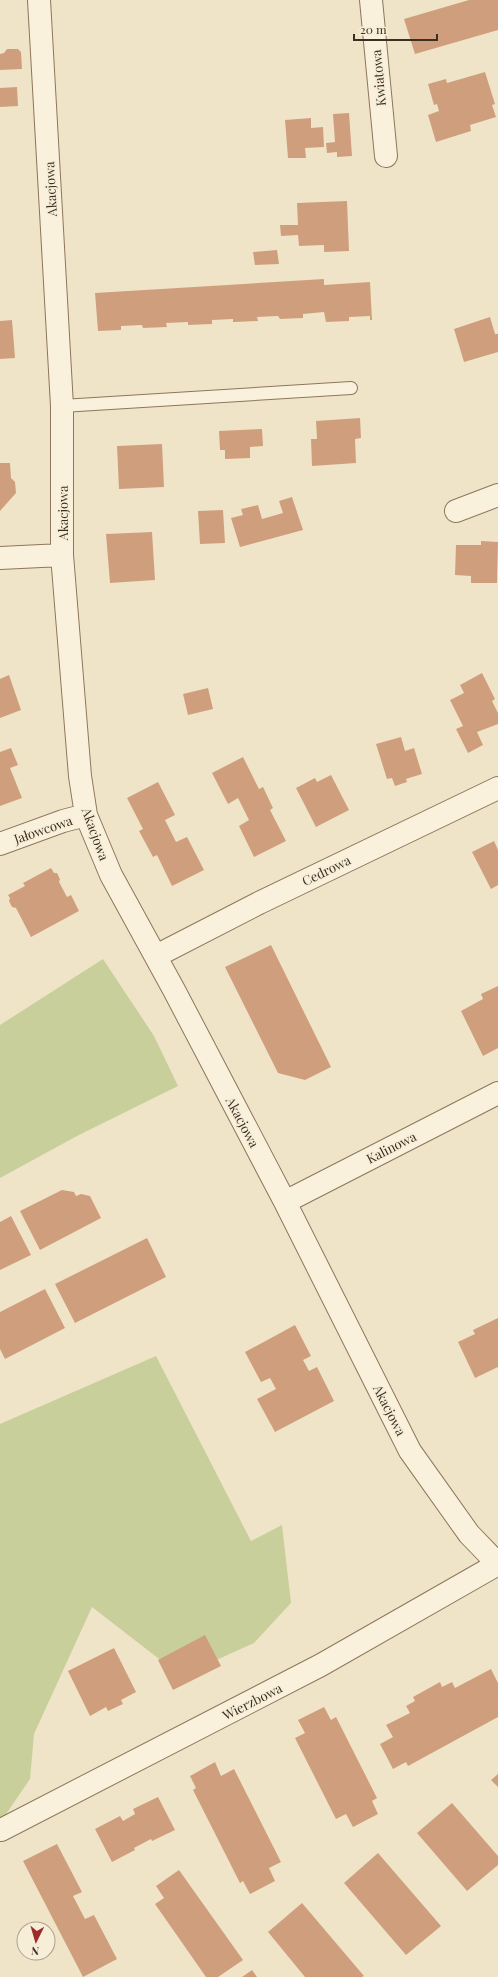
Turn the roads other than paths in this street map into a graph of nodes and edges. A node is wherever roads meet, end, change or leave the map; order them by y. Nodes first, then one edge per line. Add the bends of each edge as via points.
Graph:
1 (40, 0) edge
2 (371, 0) edge
3 (386, 156) dead end
4 (351, 388) dead end
5 (62, 406) junction
6 (498, 496) edge
7 (456, 511) dead end
8 (62, 555) junction
9 (0, 558) edge
10 (498, 788) edge
11 (86, 815) junction
12 (0, 844) edge
13 (156, 956) junction
14 (498, 1093) edge
15 (285, 1202) junction
16 (498, 1564) edge
17 (1, 1830) dead end

1 - 5 street, Akacjowa
2 - 3 street, Kwiatowa
4 - 5 lane
5 - 8 street, Akacjowa
6 - 7 street
8 - 9 street
8 - 11 street, Akacjowa via 80,776
10 - 13 street, Cedrowa via 259,903
11 - 12 street, Jałowcowa
11 - 13 street, Akacjowa via 111,875
13 - 15 street, Akacjowa
14 - 15 street, Kalinowa
15 - 16 street, Akacjowa via 410,1451 469,1534
16 - 17 street, Wierzbowa via 321,1666

